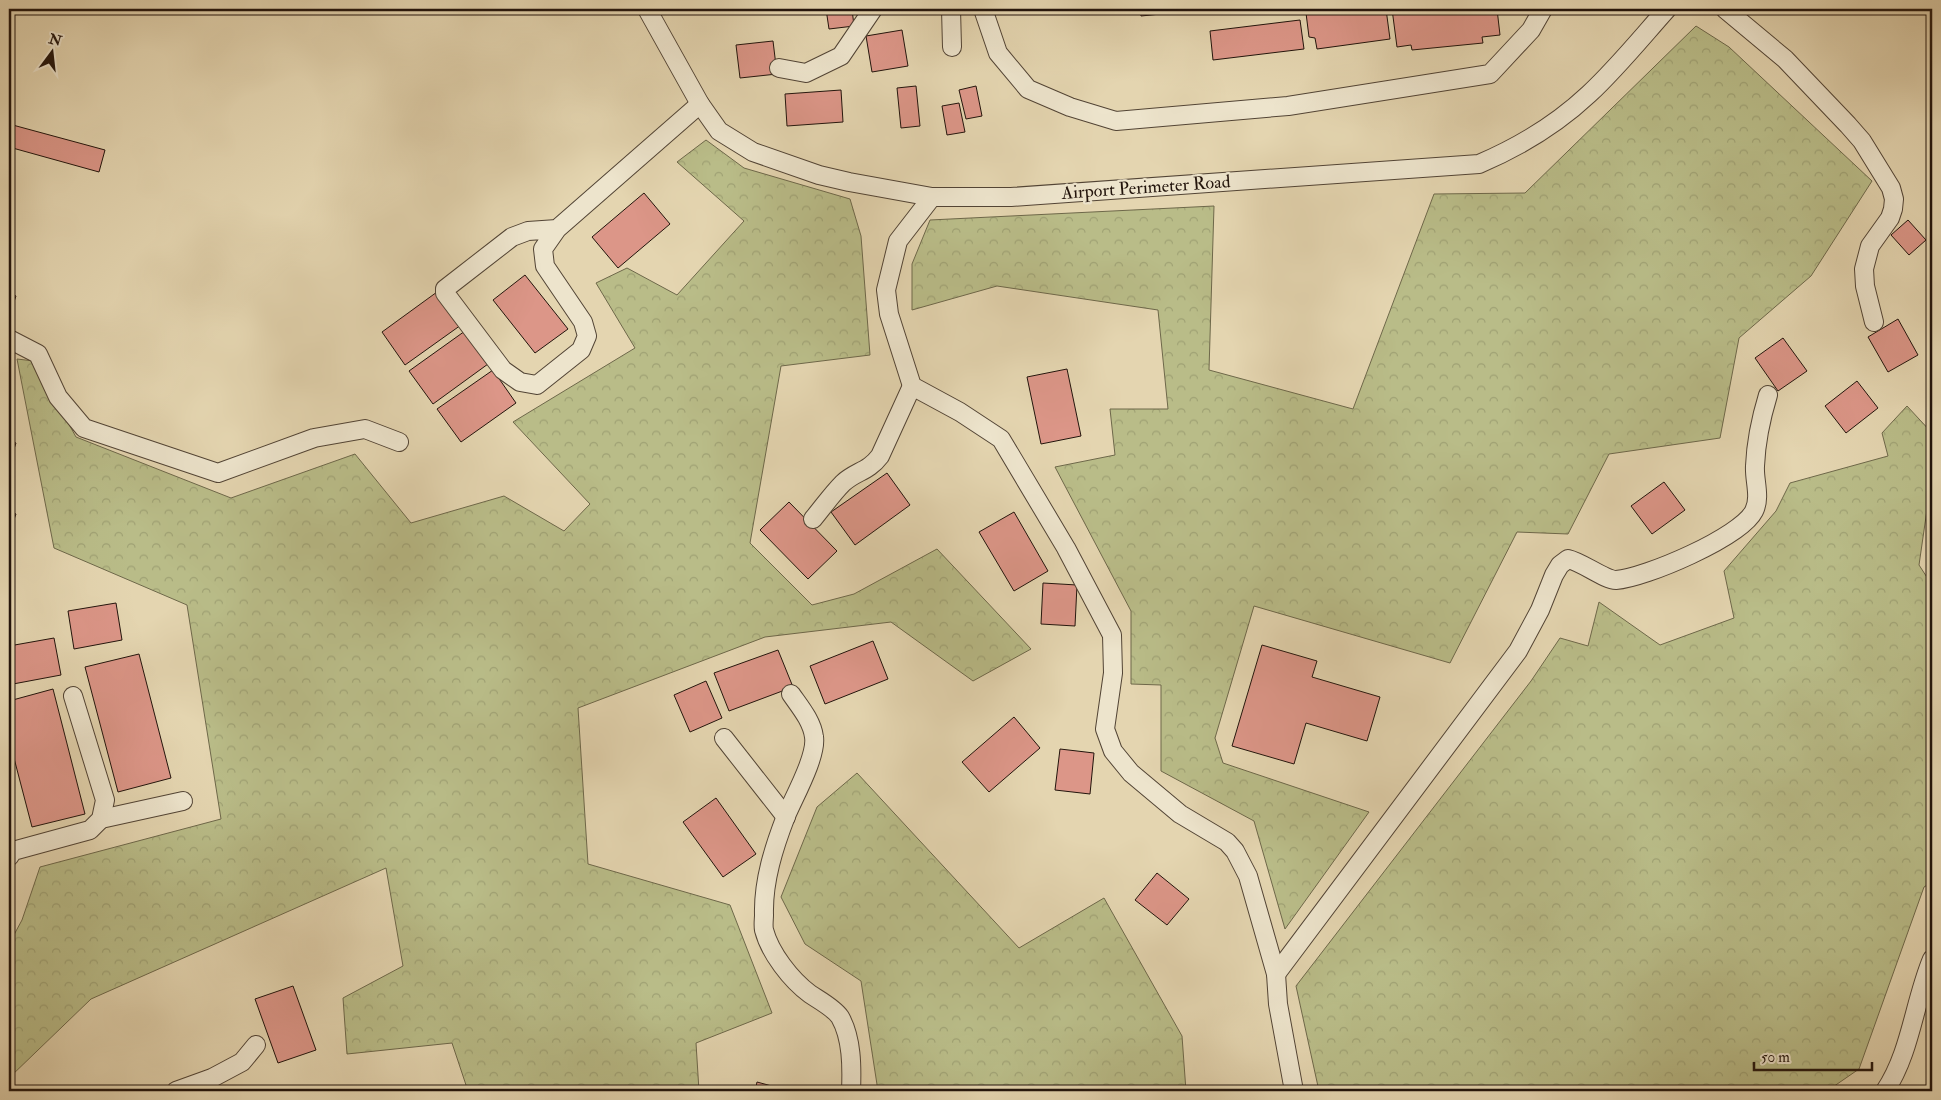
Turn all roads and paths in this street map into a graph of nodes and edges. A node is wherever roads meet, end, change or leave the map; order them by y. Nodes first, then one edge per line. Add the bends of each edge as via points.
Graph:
1 (647, 9) edge
2 (873, 9) edge
3 (951, 9) edge
4 (983, 9) edge
5 (1543, 9) edge
6 (1668, 9) edge
7 (1725, 9) edge
8 (952, 47) dead end
9 (779, 68) dead end
10 (700, 104) junction
11 (932, 196) junction
12 (556, 229) junction
13 (1874, 322) dead end
14 (9, 338) edge
15 (912, 386) junction
16 (1768, 394) dead end
17 (398, 442) dead end
18 (813, 519) dead end
19 (791, 694) dead end
20 (73, 696) dead end
21 (724, 738) dead end
22 (183, 801) dead end
23 (786, 817) junction
24 (101, 819) junction
25 (9, 857) edge
26 (1932, 960) edge
27 (1276, 974) junction
28 (1926, 1000) edge
29 (256, 1044) dead end
30 (176, 1091) edge
31 (851, 1091) edge
32 (1294, 1091) edge
33 (1885, 1091) edge

1 - 10 street, Airport Perimeter Road
2 - 9 street via 841,56 806,73
3 - 8 street
4 - 5 street via 998,53 1028,89 1070,107 1116,121 1288,106 1490,74 1531,30
6 - 11 street, Airport Perimeter Road via 1589,94 1524,142 1479,164 1011,196
7 - 13 street via 1779,54 1848,125 1862,141 1891,188 1893,209 1870,246 1864,269
10 - 11 street, Airport Perimeter Road via 719,131 753,152 819,175
10 - 12 street
11 - 15 street via 898,241 886,290 889,314
12 - 12 street via 528,231 512,237 445,289 503,370 520,382 537,385 581,350 587,336 583,322 545,266 543,248
14 - 17 street via 38,354 58,397 84,428 218,474 314,438 365,429
15 - 18 street via 880,456 872,466 843,483
15 - 27 street via 1001,439 1066,548 1112,635 1113,673 1104,730 1113,751 1130,773 1173,808 1228,842 1235,851 1248,876
16 - 27 street via 1757,440 1754,512 1739,527 1711,545 1685,558 1630,577 1611,579 1568,559 1560,565 1518,650
19 - 23 street via 805,714 814,738 812,755
20 - 24 street via 105,800
21 - 23 street
22 - 24 street
23 - 31 street via 763,893 764,930 777,958 798,985 838,1015 849,1044
24 - 25 street via 90,830 13,851
26 - 28 street
27 - 32 street via 1278,1004
28 - 33 street
29 - 30 street via 242,1062 212,1078

